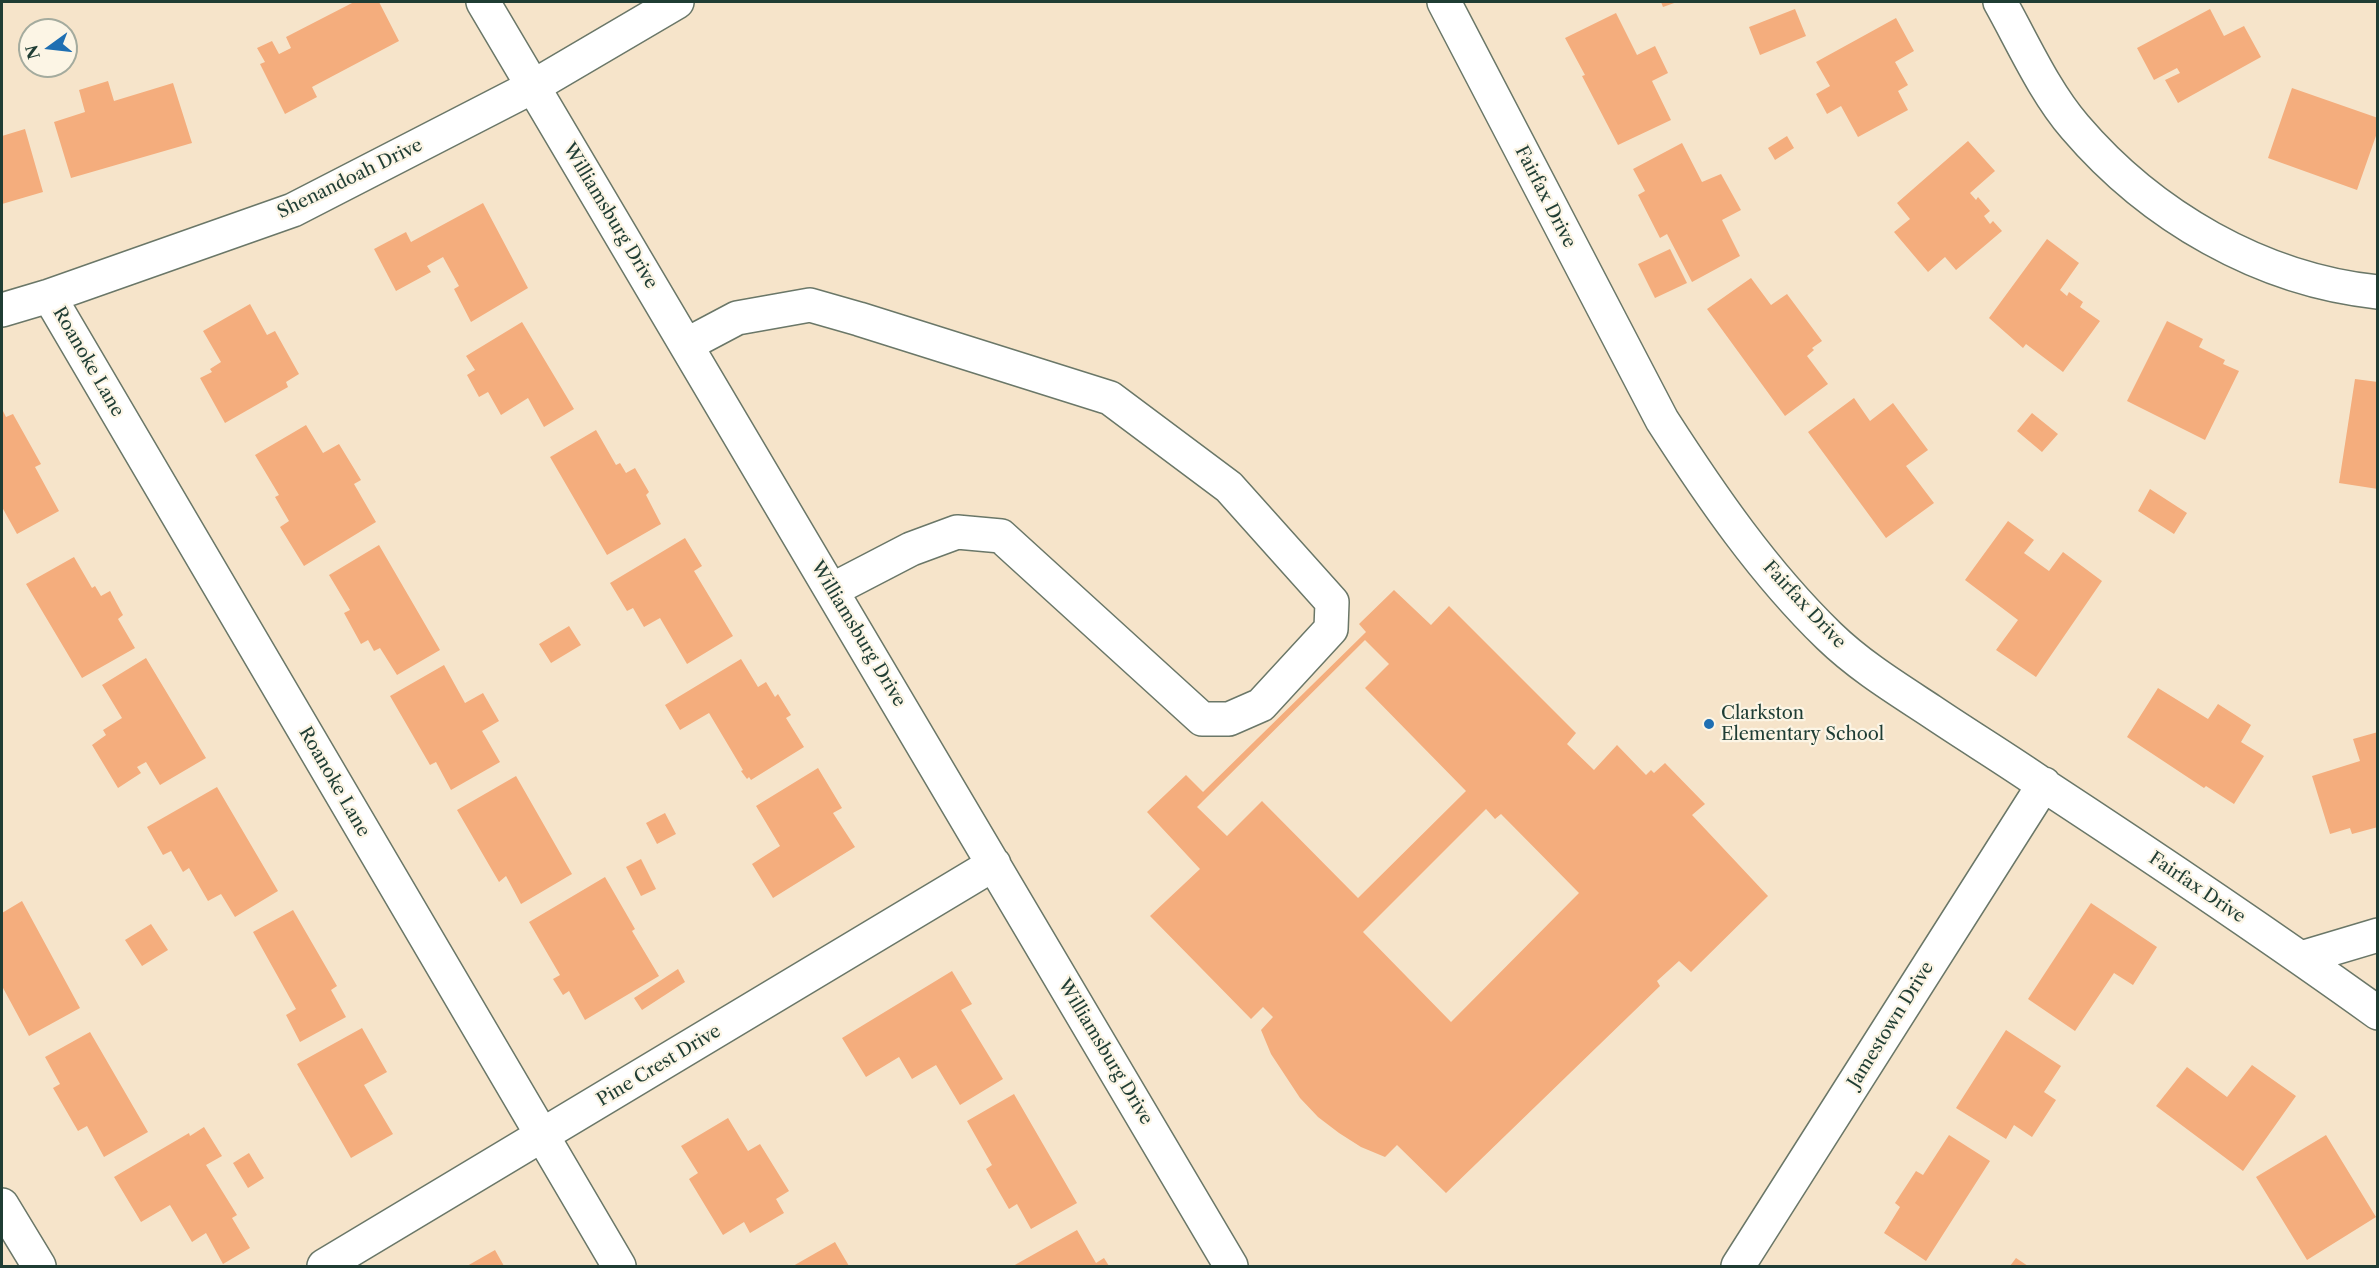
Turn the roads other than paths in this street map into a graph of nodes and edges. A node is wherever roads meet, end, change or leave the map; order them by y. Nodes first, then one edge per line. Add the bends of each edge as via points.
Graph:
1 (483, 2) edge
2 (677, 2) edge
3 (1444, 2) edge
4 (2000, 2) edge
5 (534, 86) junction
6 (2378, 292) edge
7 (50, 296) junction
8 (2, 310) edge
9 (686, 345) junction
10 (832, 590) junction
11 (2043, 784) junction
12 (994, 864) junction
13 (2378, 936) edge
14 (2301, 958) junction
15 (2378, 1014) edge
16 (542, 1137) junction
17 (2, 1205) edge
18 (39, 1266) edge
19 (324, 1266) edge
20 (619, 1266) edge
21 (1231, 1266) edge
22 (1738, 1266) edge

1 - 5 street, Williamsburg Drive
2 - 5 street, Shenandoah Drive
3 - 11 street, Fairfax Drive via 1662,420 1743,538 1829,636 1876,676
4 - 6 street via 2074,126 2103,157 2167,210 2231,250 2272,267 2353,290
5 - 7 street, Shenandoah Drive via 293,210
5 - 9 street, Williamsburg Drive
7 - 8 street, Shenandoah Drive
7 - 16 street, Roanoke Lane
9 - 10 street, Williamsburg Drive
9 - 10 street via 737,318 810,305 1110,398 1228,487 1332,602 1331,629 1261,705 1229,720 1202,719 1001,537 957,532 911,549
10 - 12 street, Williamsburg Drive
11 - 14 street, Fairfax Drive
11 - 22 street, Jamestown Drive
12 - 16 street, Pine Crest Drive
12 - 21 street, Williamsburg Drive
13 - 14 street
14 - 15 street, Fairfax Drive
16 - 19 street, Pine Crest Drive
16 - 20 street, Roanoke Lane
17 - 18 street

